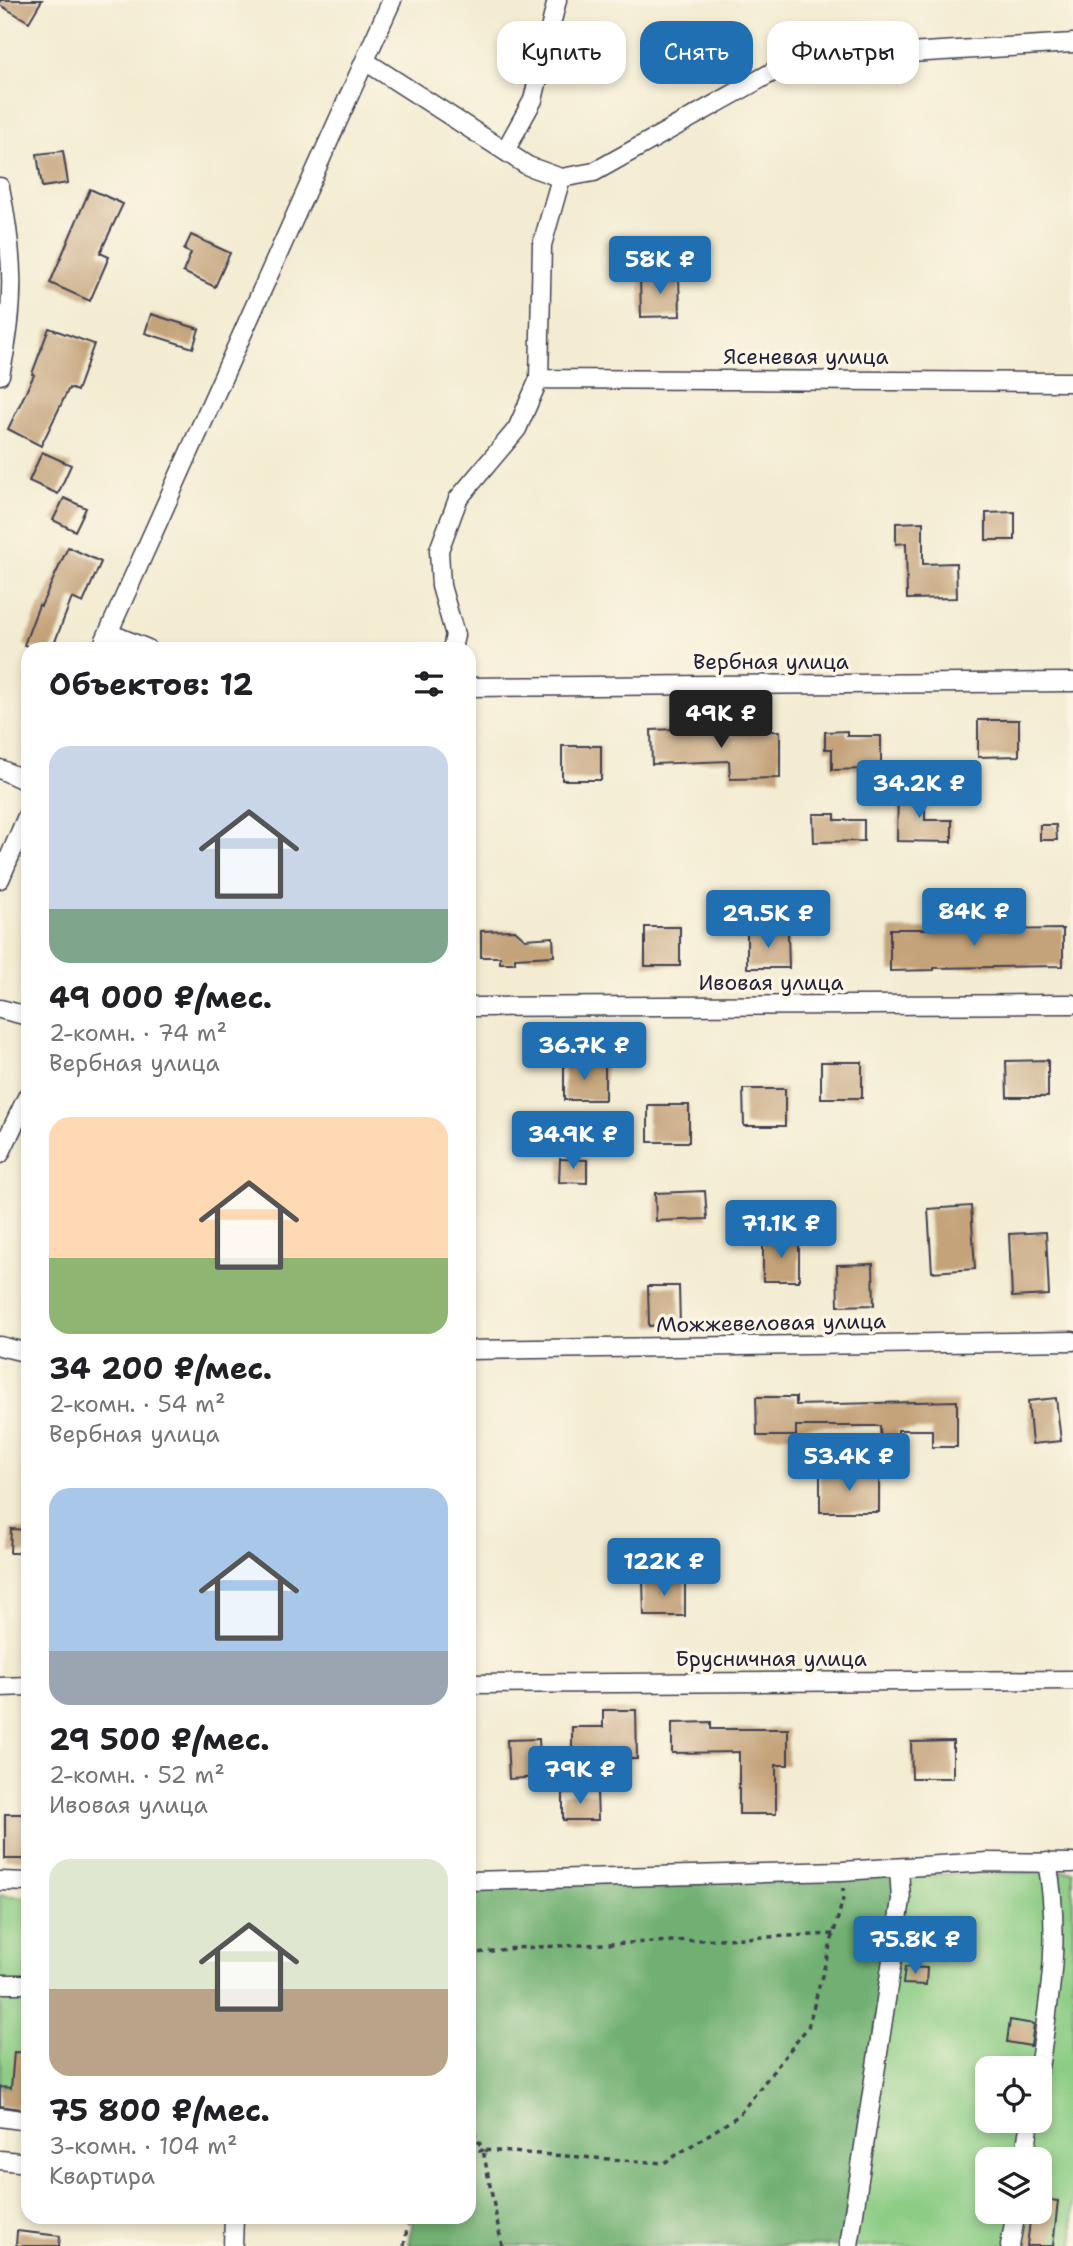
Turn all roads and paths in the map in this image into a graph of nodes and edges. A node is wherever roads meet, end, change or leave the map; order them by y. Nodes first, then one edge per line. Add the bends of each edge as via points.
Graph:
1 (392, 0) edge
2 (557, 0) edge
3 (1073, 43) edge
4 (365, 61) junction
5 (505, 151) junction
6 (562, 178) junction
7 (0, 187) edge
8 (0, 375) edge
9 (539, 379) junction
10 (1073, 382) edge
11 (105, 641) edge
12 (454, 642) edge
13 (1073, 682) edge
14 (476, 687) edge
15 (0, 769) edge
16 (21, 779) edge
17 (21, 830) edge
18 (0, 879) edge
19 (1073, 1004) edge
20 (476, 1007) edge
21 (0, 1009) edge
22 (21, 1014) edge
23 (21, 1110) edge
24 (0, 1154) edge
25 (1073, 1341) edge
26 (0, 1346) edge
27 (476, 1350) edge
28 (21, 1351) edge
29 (1073, 1680) edge
30 (476, 1684) edge
31 (0, 1686) edge
32 (21, 1686) edge
33 (1047, 1862) junction
34 (1073, 1863) edge
35 (900, 1868) junction
36 (842, 1871) junction
37 (0, 1881) edge
38 (476, 1881) edge
39 (21, 1882) edge
40 (834, 1934) junction
41 (476, 1953) edge
42 (0, 1984) edge
43 (21, 1984) edge
44 (1041, 2056) edge
45 (0, 2117) edge
46 (21, 2120) edge
47 (476, 2136) edge
48 (483, 2150) junction
49 (476, 2152) edge
50 (0, 2160) edge
51 (21, 2162) edge
52 (234, 2224) edge
53 (408, 2224) edge
54 (1014, 2224) edge
55 (233, 2246) edge
56 (404, 2246) edge
57 (501, 2246) edge
58 (849, 2246) edge
59 (1010, 2246) edge

1 - 4 street
2 - 5 street via 533,100
3 - 6 street via 794,60 594,172
4 - 5 street
4 - 11 street
5 - 6 street via 528,166
6 - 9 street via 542,245
7 - 8 street via 13,265
9 - 10 street, Ясеневая улица
9 - 12 street via 517,429 458,499 439,550 440,586
13 - 14 street, Вербная улица
15 - 16 street
17 - 18 street
19 - 20 street, Ивовая улица
21 - 22 street
23 - 24 street
25 - 27 street, Можжевеловая улица
26 - 28 street
29 - 30 street, Брусничная улица
31 - 32 street
33 - 34 street
33 - 35 street
33 - 44 street via 1055,1934
35 - 36 street
35 - 58 street via 901,1900
36 - 38 street
36 - 40 path via 843,1899
37 - 39 street
40 - 41 path
40 - 48 path via 808,2027 738,2116 664,2163
42 - 43 street
45 - 46 street
47 - 48 path
48 - 49 path
48 - 57 path
50 - 51 street
52 - 55 street
53 - 56 path
54 - 59 street

